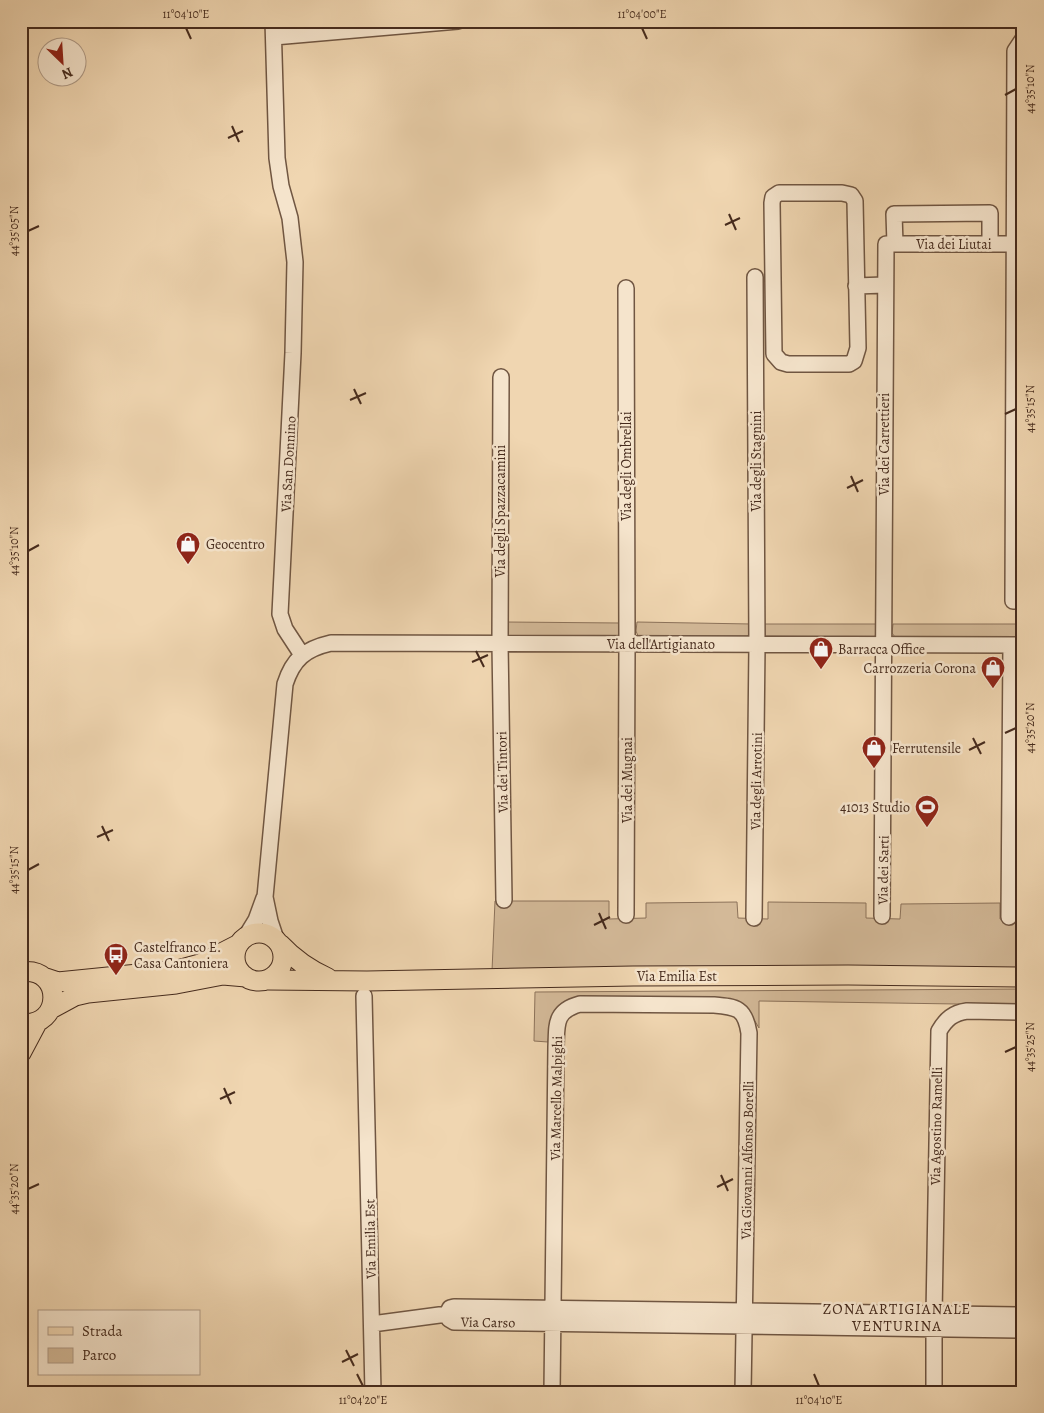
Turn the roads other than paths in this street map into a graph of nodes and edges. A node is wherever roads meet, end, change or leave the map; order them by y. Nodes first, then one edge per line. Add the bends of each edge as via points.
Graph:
1 (273, 21) edge
2 (458, 21) edge
3 (274, 37) junction
4 (1023, 39) edge
5 (890, 244) junction
6 (990, 244) junction
7 (1018, 244) edge
8 (755, 277) dead end
9 (884, 284) junction
10 (856, 286) junction
11 (626, 288) dead end
12 (1018, 366) edge
13 (500, 377) dead end
14 (1018, 601) edge
15 (500, 644) junction
16 (627, 644) junction
17 (757, 644) junction
18 (885, 645) junction
19 (1017, 645) edge
20 (302, 655) junction
21 (265, 897) junction
22 (504, 900) dead end
23 (626, 916) dead end
24 (882, 916) dead end
25 (754, 918) dead end
26 (1009, 918) dead end
27 (242, 941) junction
28 (278, 942) junction
29 (21, 972) edge
30 (246, 977) junction
31 (1023, 977) edge
32 (46, 978) junction
33 (268, 980) junction
34 (332, 980) junction
35 (364, 996) dead end
36 (741, 1011) joint
37 (1023, 1012) edge
38 (37, 1018) edge
39 (21, 1053) edge
40 (553, 1308) junction
41 (447, 1314) junction
42 (1023, 1315) edge
43 (744, 1319) junction
44 (934, 1321) junction
45 (552, 1323) junction
46 (372, 1324) junction
47 (1023, 1330) edge
48 (373, 1392) edge
49 (552, 1392) edge
50 (743, 1392) edge
51 (934, 1392) edge

1 - 3 street, Via San Donnino
2 - 3 street
3 - 20 street, Via San Donnino via 277,158 296,262 280,614 285,629
4 - 7 street via 1015,51
5 - 6 street, Via dei Liutai
5 - 6 street, Via dei Carrettieri via 894,214 990,213
5 - 9 street, Via dei Carrettieri
6 - 7 street, Via dei Liutai
7 - 12 street
8 - 17 street, Via degli Stagnini
9 - 10 street
9 - 18 street, Via dei Carrettieri
10 - 10 street via 856,210 851,195 776,195 772,203 774,354 777,358 788,364 850,364 854,361 858,348
11 - 16 street, Via degli Ombrellai
12 - 14 street
13 - 15 street, Via degli Spazzacamini
15 - 16 street, Via dell'Artigianato
15 - 20 street, Via dell'Artigianato via 331,643
15 - 22 street, Via dei Tintori
16 - 17 street, Via dell'Artigianato
16 - 23 street, Via dei Mugnai
17 - 18 street, Via dell'Artigianato
17 - 25 street, Via degli Arrotini
18 - 19 street, Via dell'Artigianato
18 - 24 street, Via dei Sarti
19 - 26 street
20 - 21 street via 289,671 285,684
21 - 27 street via 256,920
21 - 28 street
27 - 28 main road via 264,933
27 - 30 main road via 235,954 236,965
27 - 32 main road via 200,964 178,970 63,982
28 - 33 main road via 283,951 283,965
28 - 34 main road, Via Emilia Est via 302,964
29 - 32 main road via 34,972
30 - 33 main road, Via Emilia Est via 256,981
30 - 38 main road, Via Emilia Est via 223,975 176,984 88,993 75,996
31 - 34 main road, Via Emilia Est via 838,975
32 - 38 main road via 53,993
33 - 34 main road, Via Emilia Est
35 - 46 street, Via Emilia Est
36 - 40 street, Via Marcello Malpighi via 714,1005 580,1004 561,1014 557,1022 556,1047
36 - 43 street, Via Giovanni Alfonso Borelli via 748,1022 749,1033
37 - 44 street, Via Agostino Ramelli via 959,1012 947,1019 938,1031
38 - 39 main road
40 - 41 street, Via Carso via 454,1307
40 - 43 street, Via Carso
40 - 45 street
41 - 45 street, Via Carso via 454,1322
41 - 46 street
42 - 44 street, Via Carso
43 - 44 street, Via Carso
43 - 45 street, Via Carso
43 - 50 street, Via Giovanni Alfonso Borelli
44 - 47 street, Via Carso
44 - 51 street, Via Agostino Ramelli
45 - 49 street
46 - 48 street, Via Emilia Est

